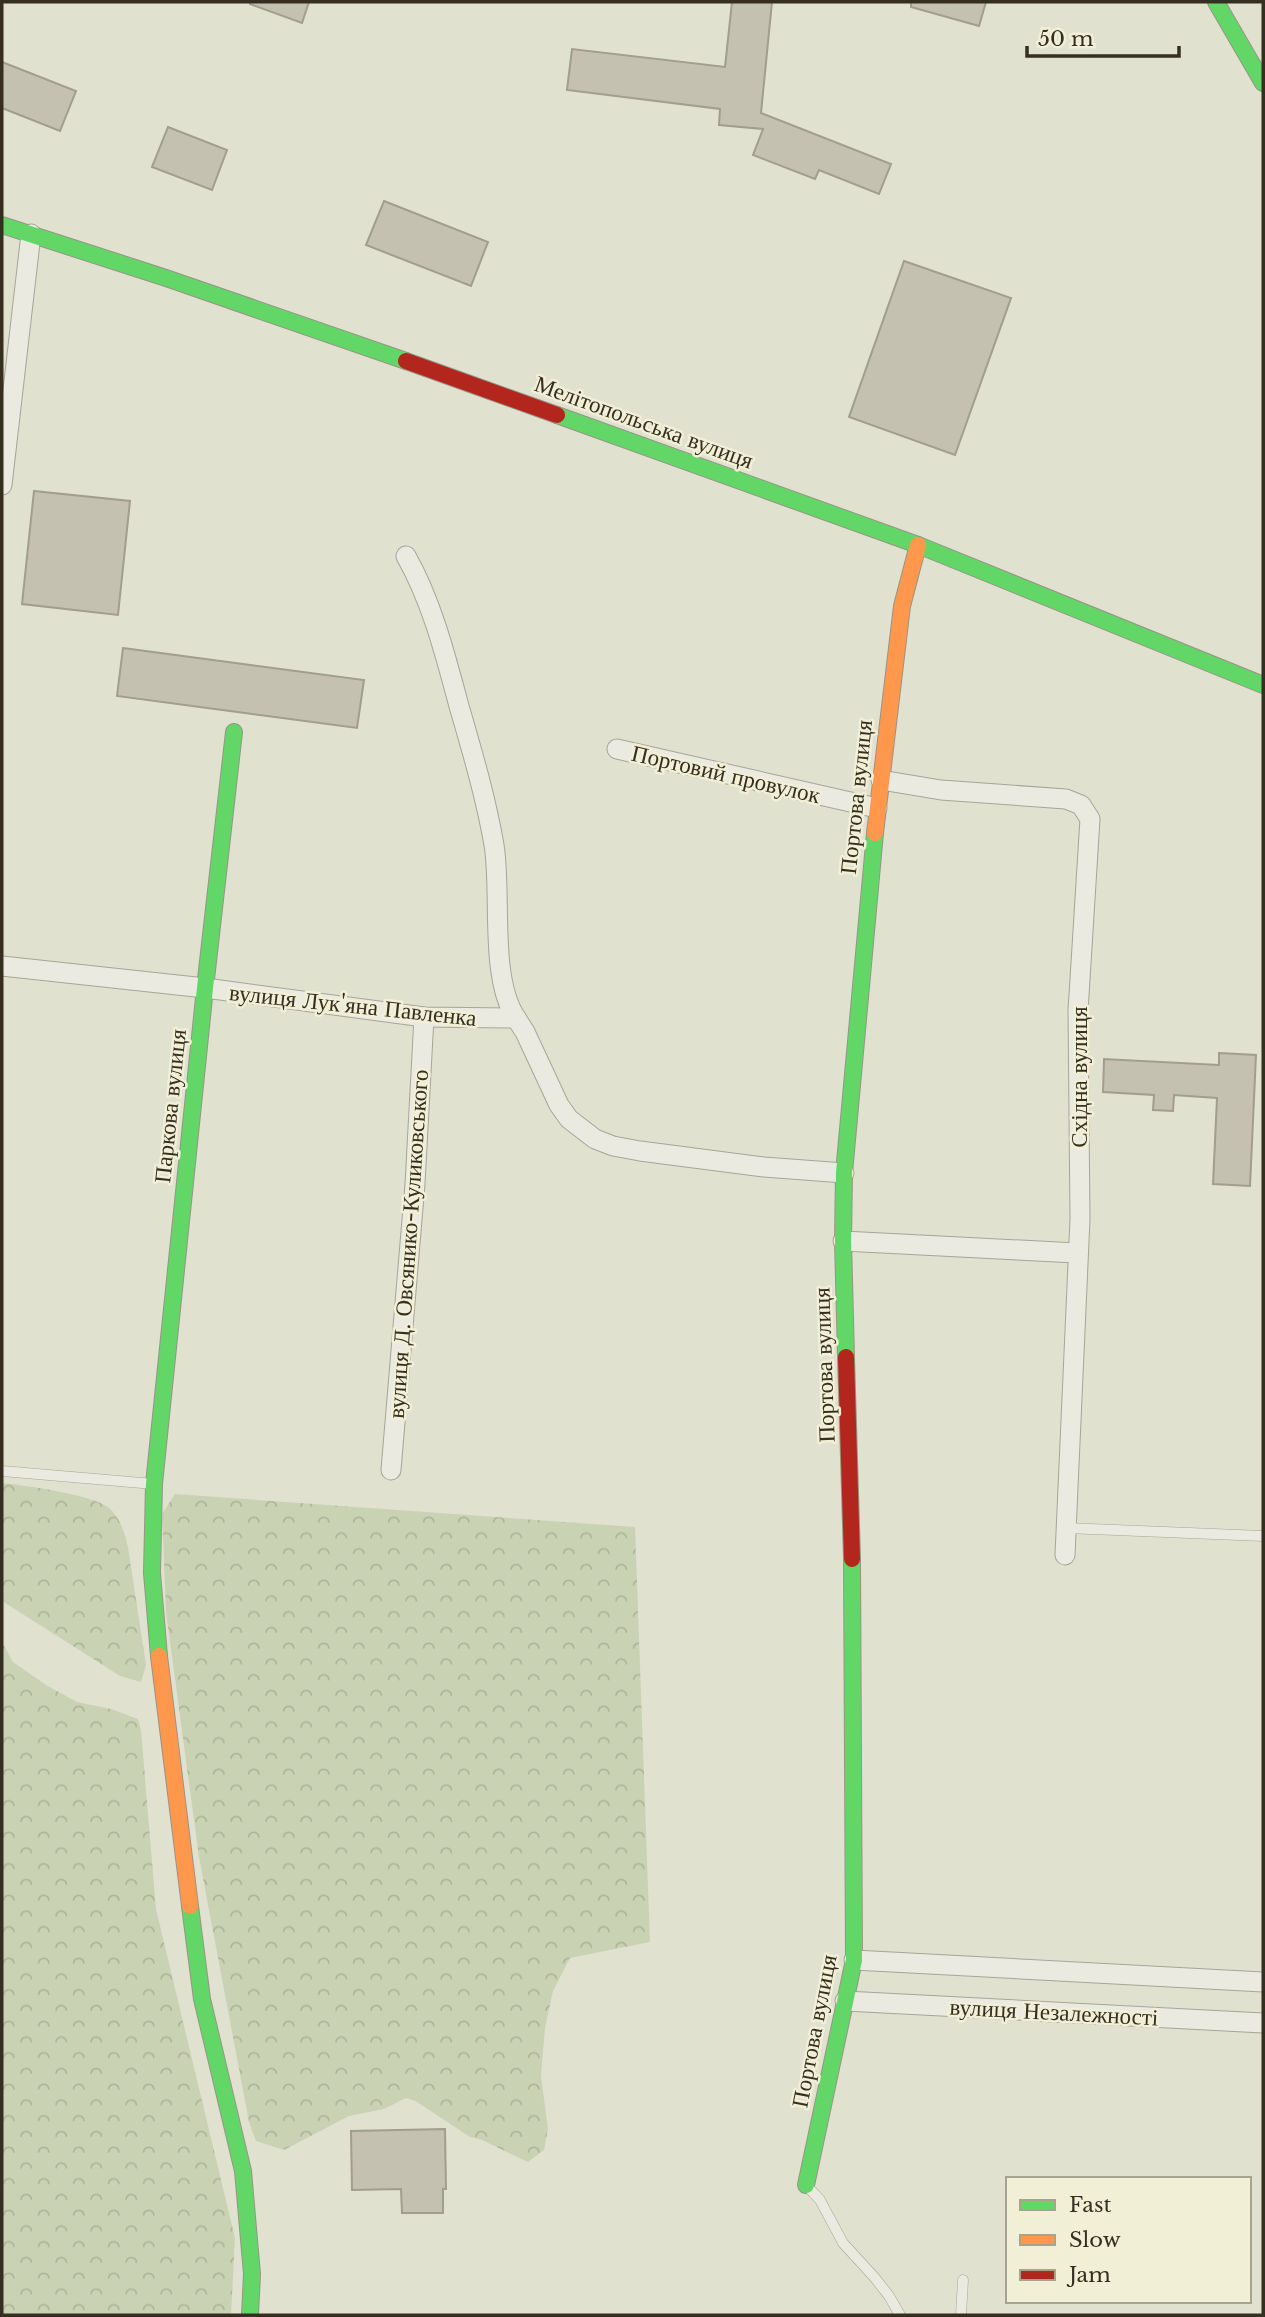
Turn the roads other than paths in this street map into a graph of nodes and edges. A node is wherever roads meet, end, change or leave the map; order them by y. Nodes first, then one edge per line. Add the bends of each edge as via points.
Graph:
1 (1216, 2) edge
2 (1263, 83) edge
3 (2, 226) edge
4 (31, 234) junction
5 (2, 485) edge
6 (918, 545) junction
7 (406, 556) dead end
8 (1263, 685) edge
9 (234, 732) dead end
10 (617, 749) dead end
11 (881, 780) junction
12 (877, 808) junction
13 (2, 966) edge
14 (205, 988) junction
15 (424, 1017) junction
16 (516, 1018) junction
17 (844, 1173) junction
18 (843, 1241) junction
19 (1077, 1253) junction
20 (391, 1470) dead end
21 (2, 1471) edge
22 (154, 1484) junction
23 (1066, 1528) junction
24 (1263, 1536) edge
25 (1065, 1555) dead end
26 (853, 1960) junction
27 (1263, 1982) edge
28 (845, 2001) junction
29 (1263, 2023) edge
30 (806, 2185) joint
31 (963, 2280) dead end
32 (250, 2315) edge
33 (900, 2315) edge
34 (961, 2315) edge

1 - 2 street
3 - 4 street, Мелітопольська вулиця
4 - 5 street
4 - 6 street, Мелітопольська вулиця via 364,346
6 - 8 street, Мелітопольська вулиця
6 - 11 street, Портова вулиця via 902,606
7 - 16 street via 422,586 471,746 494,847 505,995
9 - 14 street, Паркова вулиця
10 - 12 street, Портовий провулок
11 - 12 street, Портова вулиця
11 - 19 street, Східна вулиця via 941,790 1066,799 1087,811 1090,827 1078,1011
12 - 17 street, Портова вулиця
13 - 14 street, вулиця Лук'яна Павленка
14 - 15 street, вулиця Лук'яна Павленка
14 - 22 street, Паркова вулиця
15 - 16 street, вулиця Лук'яна Павленка
15 - 20 street, вулиця Д. Овсянико-Куликовського
16 - 17 street via 559,1105 595,1139 654,1153
17 - 18 street, Портова вулиця
18 - 19 street
18 - 26 street, Портова вулиця via 852,1543
19 - 23 street, Східна вулиця
21 - 22 lane
22 - 32 street, Паркова вулиця via 152,1573 162,1684 202,1999 243,2171 252,2274
23 - 24 lane
23 - 25 street, Східна вулиця
26 - 27 street, вулиця Незалежності
26 - 28 street, Портова вулиця
28 - 29 street, вулиця Незалежності
28 - 30 street, Портова вулиця
30 - 33 lane via 820,2200 843,2243
31 - 34 lane

